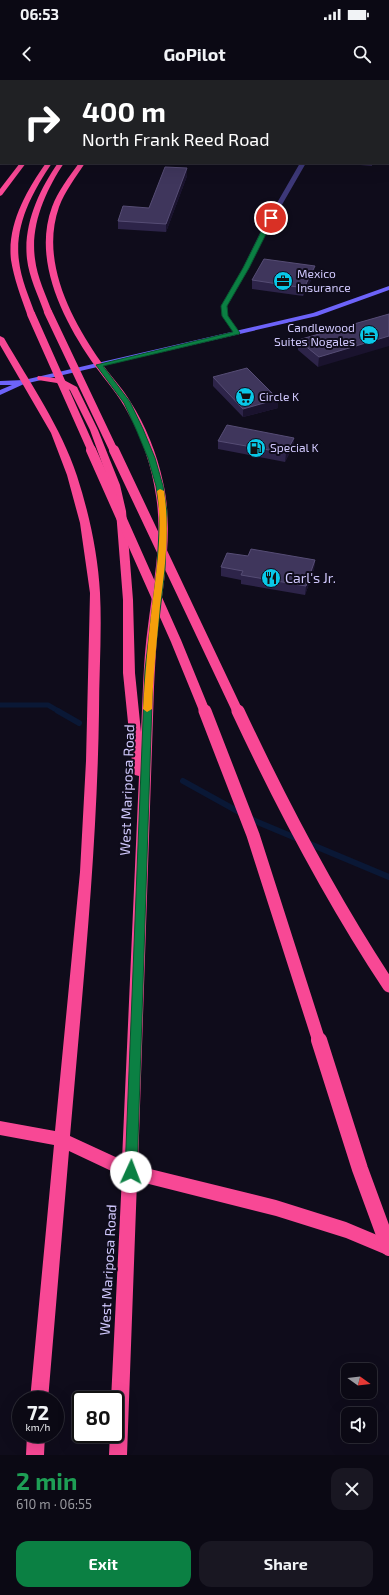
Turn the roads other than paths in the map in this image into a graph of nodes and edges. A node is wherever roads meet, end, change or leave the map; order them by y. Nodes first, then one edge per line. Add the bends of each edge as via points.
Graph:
1 (22, 164) edge
2 (48, 164) edge
3 (60, 164) edge
4 (81, 164) edge
5 (302, 164) edge
6 (0, 194) edge
7 (389, 288) edge
8 (237, 333) junction
9 (0, 338) edge
10 (99, 365) junction
11 (41, 378) junction
12 (24, 382) junction
13 (0, 383) edge
14 (0, 393) edge
15 (144, 810) junction
16 (389, 986) edge
17 (0, 1128) edge
18 (61, 1139) junction
19 (131, 1172) junction
20 (389, 1248) edge
21 (40, 1391) edge
22 (36, 1443) edge
23 (35, 1455) edge
24 (118, 1455) edge

1 - 6 highway
2 - 20 highway, bridge via 25,201 16,233 15,260 21,284 176,641 226,763 253,835 360,1169
3 - 16 highway, bridge via 39,200 31,230 30,258 48,312 280,800 329,891
4 - 10 highway, West Mariposa Road via 67,184 53,213 50,261 54,278 75,327
5 - 8 street via 224,306 225,316
7 - 8 street via 315,315
8 - 10 street
9 - 12 highway
10 - 11 street
10 - 15 highway, West Mariposa Road via 127,402 140,429 161,492 164,512 161,569 149,670
11 - 12 street
11 - 15 highway via 62,381 74,390 94,430 115,485 125,547 129,673
12 - 13 street
12 - 14 street
12 - 18 highway via 55,432 72,475 85,523 95,594 92,761 83,896
15 - 19 highway, West Mariposa Road
17 - 18 highway
18 - 19 highway
18 - 21 highway
19 - 20 highway via 276,1208 346,1230
19 - 24 highway, West Mariposa Road
22 - 23 highway

